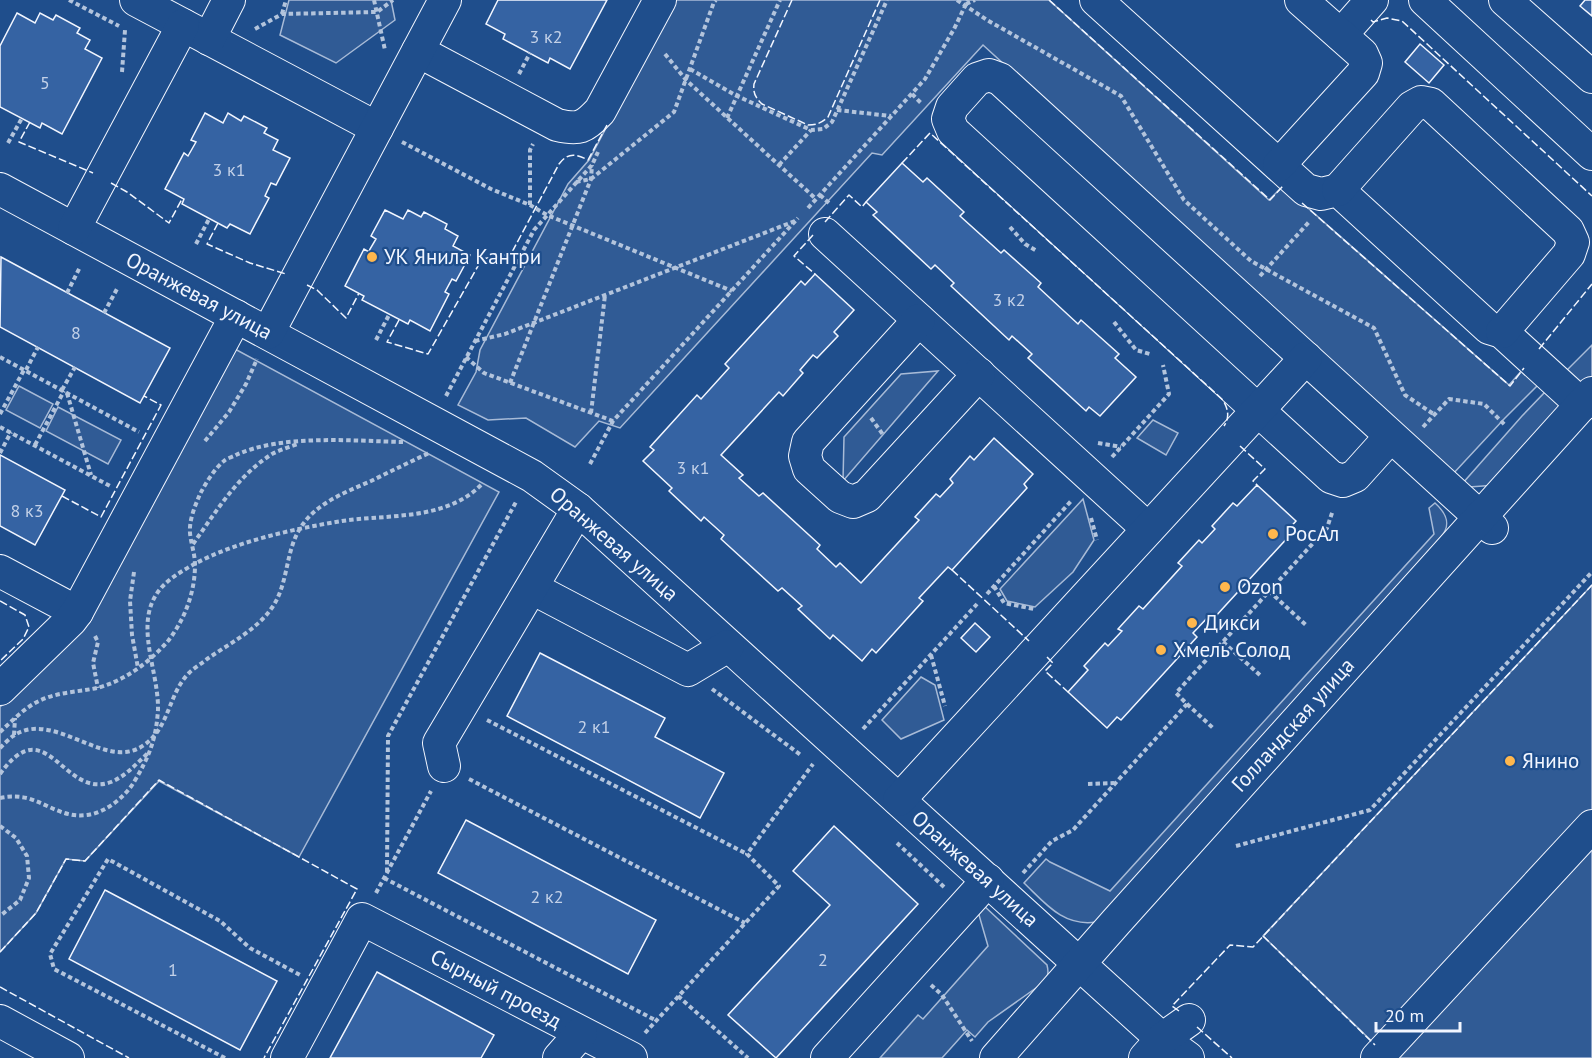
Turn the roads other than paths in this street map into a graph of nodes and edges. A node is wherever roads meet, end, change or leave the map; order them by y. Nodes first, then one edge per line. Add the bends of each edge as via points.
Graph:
1 (136, 0) edge
2 (230, 0) edge
3 (445, 0) edge
4 (660, 0) edge
5 (1096, 0) edge
6 (1301, 0) edge
7 (1372, 0) edge
8 (1505, 0) edge
9 (1444, 6) edge
10 (205, 36) junction
11 (1341, 36) junction
12 (418, 51) junction
13 (1592, 77) edge
14 (377, 128) junction
15 (1592, 154) edge
16 (1279, 165) junction
17 (0, 189) edge
18 (1338, 190) junction
19 (74, 229) junction
20 (825, 234) dead end
21 (236, 316) junction
22 (919, 320) junction
23 (1502, 332) junction
24 (264, 343) junction
25 (1306, 358) junction
26 (979, 374) junction
27 (1588, 405) edge
28 (1258, 410) junction
29 (1398, 442) junction
30 (578, 509) junction
31 (1486, 523) junction
32 (1148, 530) junction
33 (0, 571) edge
34 (532, 588) junction
35 (85, 622) junction
36 (728, 646) junction
37 (0, 689) edge
38 (444, 766) road end
39 (899, 800) junction
40 (1592, 826) edge
41 (1002, 880) junction
42 (1084, 967) junction
43 (1189, 1020) dead end
44 (0, 1021) edge
45 (581, 1034) junction
46 (1154, 1048) edge
47 (985, 1051) edge
48 (68, 1058) edge
49 (287, 1058) edge
50 (559, 1058) edge
51 (631, 1058) edge
52 (827, 1058) edge
53 (1014, 1058) edge
54 (1188, 1058) edge
55 (1377, 1058) edge

1 - 10 street
2 - 10 street
3 - 12 street
4 - 12 street via 600,111 589,123 573,128 557,125
5 - 16 street
6 - 11 street
7 - 11 street
8 - 13 street
9 - 15 street
10 - 14 street
10 - 19 street
11 - 16 street via 1362,54 1366,63 1363,73
12 - 14 street
14 - 24 street
16 - 18 street via 1306,190 1321,194
17 - 19 street, Оранжевая улица
18 - 23 street via 1489,328
18 - 23 street via 1412,107 1421,102 1431,104 1568,231 1573,242 1569,254
19 - 21 street, Оранжевая улица
20 - 22 street
21 - 24 street, Оранжевая улица
21 - 35 street
22 - 26 street
22 - 26 street via 808,442 804,456 809,469 840,497 853,502 867,496
23 - 27 street
24 - 30 street, Оранжевая улица via 532,476
25 - 28 street
25 - 28 street via 1000,79 989,75 977,79 952,107 948,119 952,130
25 - 29 street
26 - 32 street
27 - 31 street, Голландская улица
28 - 29 street via 1331,477 1343,481
28 - 32 street
29 - 31 street
30 - 34 street
30 - 36 street, Оранжевая улица
31 - 42 street, Голландская улица
32 - 39 street
33 - 35 street
34 - 36 street via 688,670
34 - 38 street via 439,743
35 - 37 street via 71,621
36 - 39 street, Оранжевая улица
39 - 41 street, Оранжевая улица
40 - 55 street
41 - 42 street, Оранжевая улица
41 - 52 street via 965,906
42 - 46 street, Оранжевая улица
42 - 47 street, Голландская улица
42 - 53 street, Голландская улица
43 - 46 street
44 - 48 street
45 - 49 street, Сырный проезд via 362,919
45 - 50 street
45 - 51 street, Сырный проезд
46 - 54 street, Оранжевая улица

